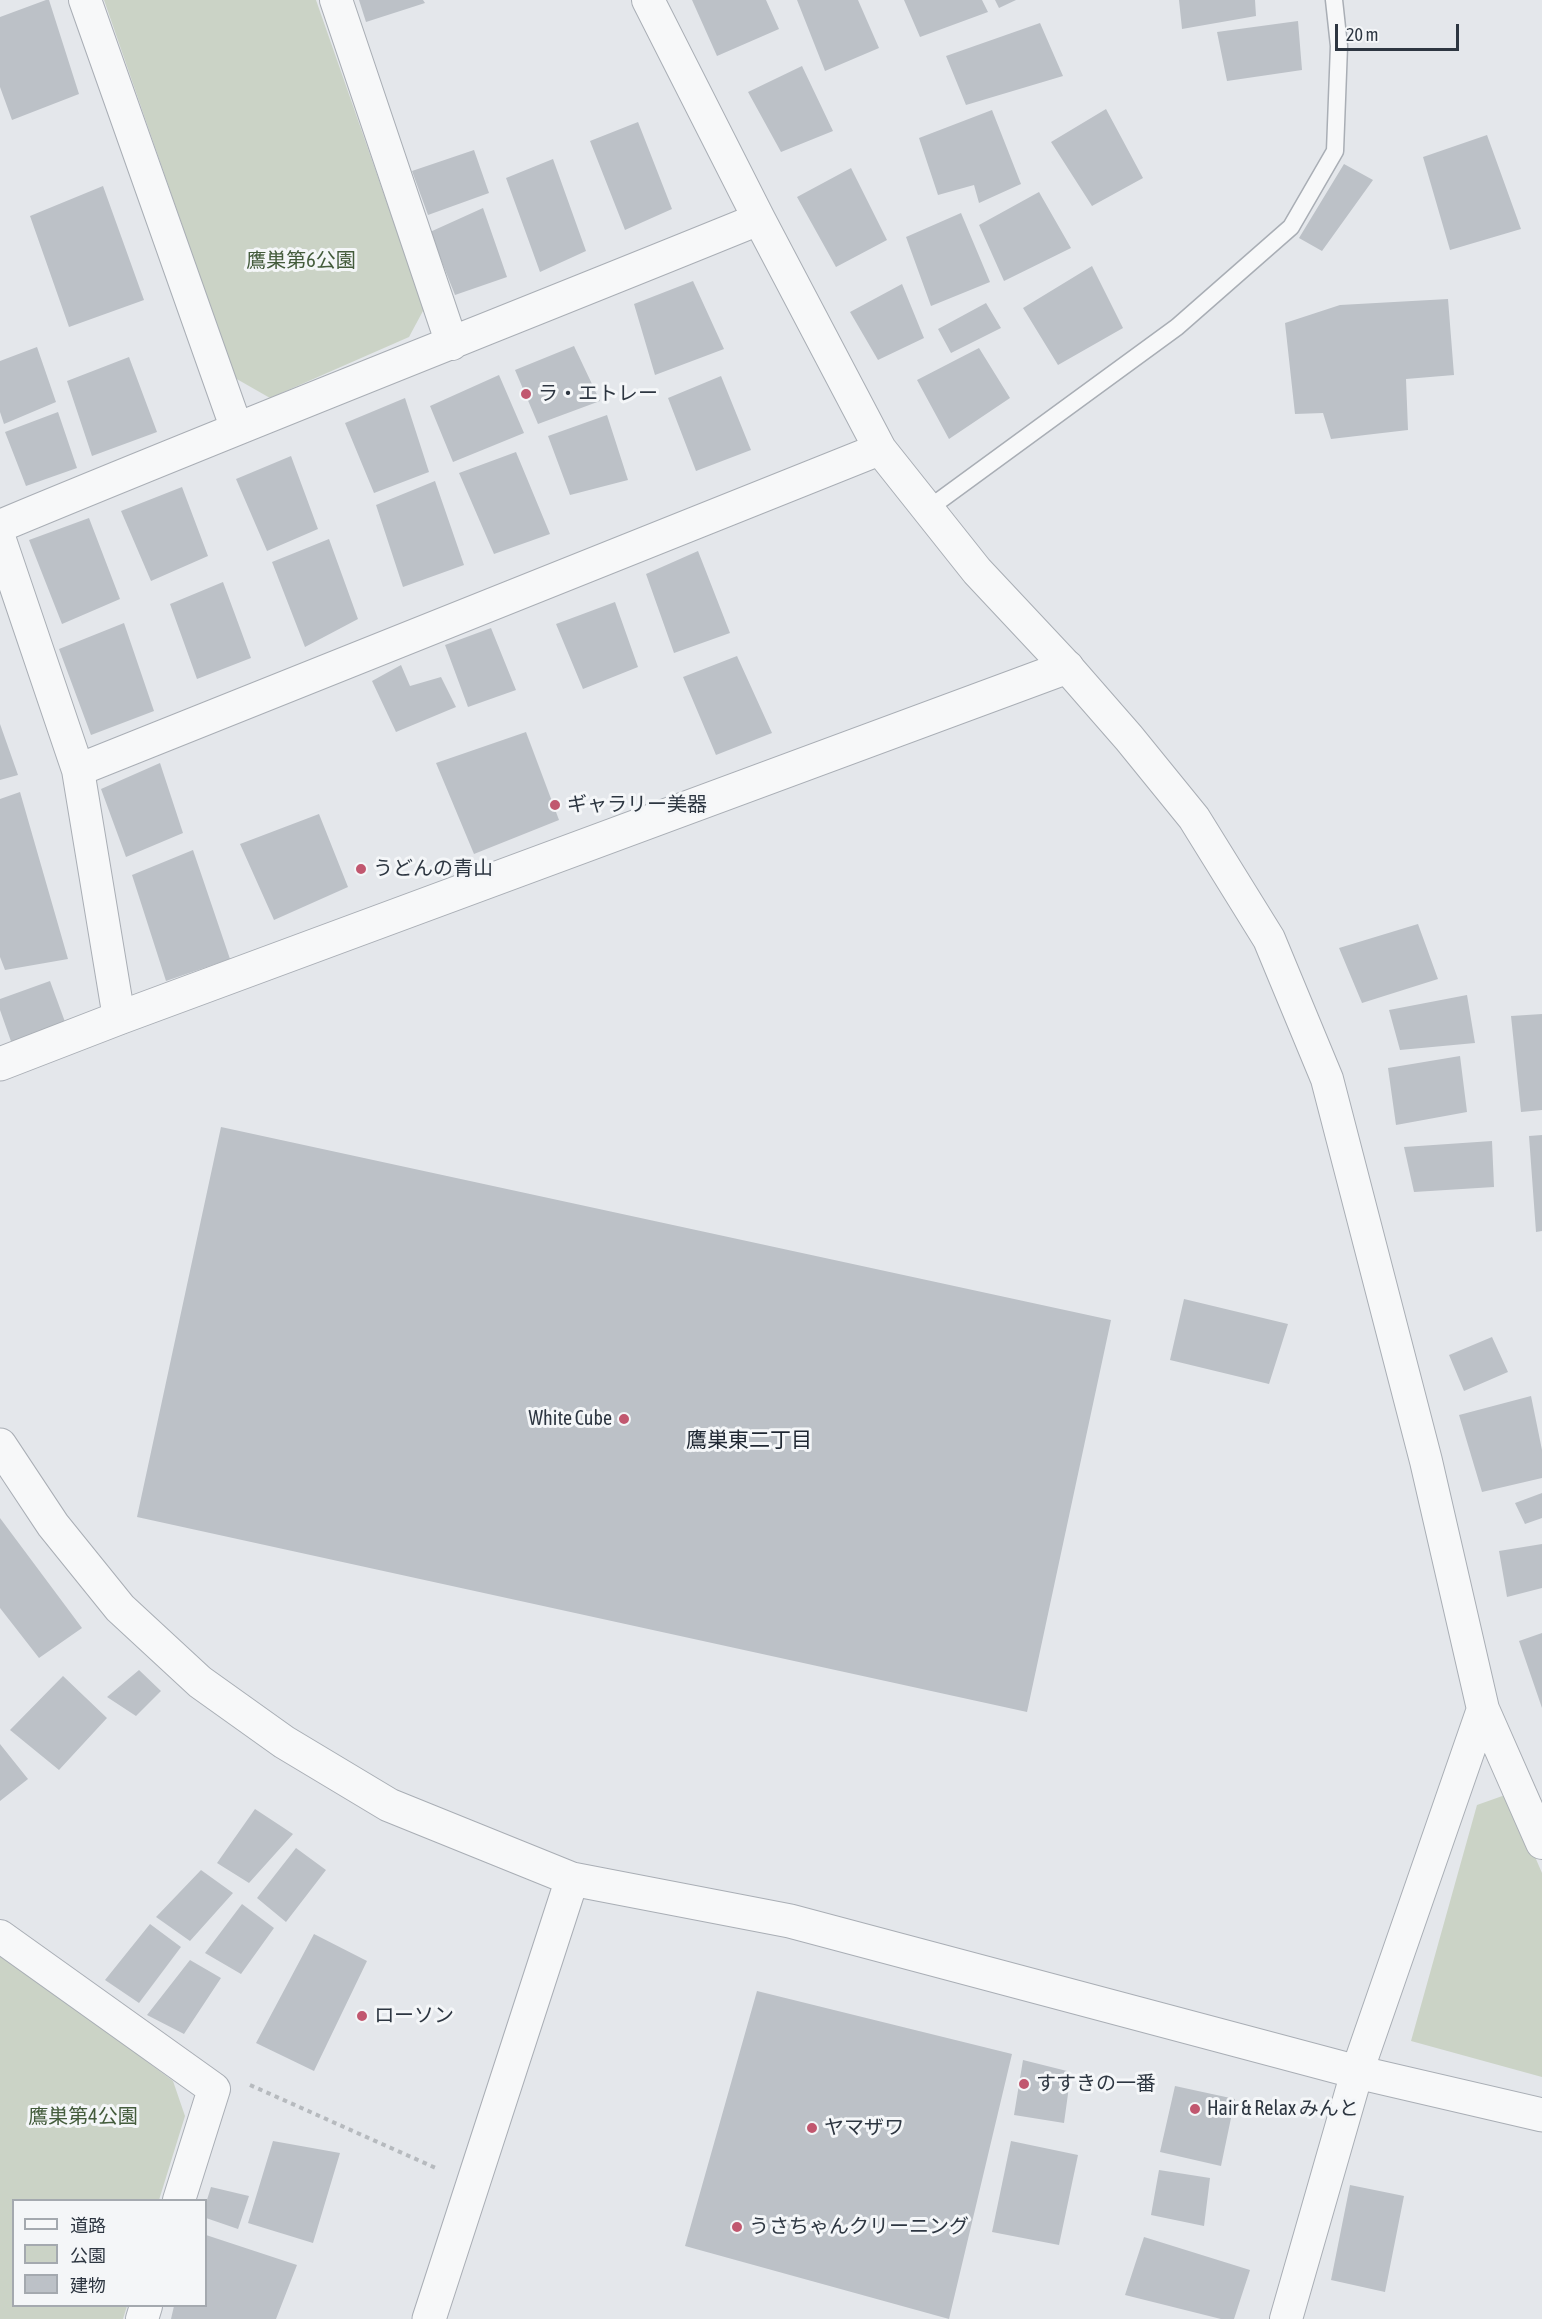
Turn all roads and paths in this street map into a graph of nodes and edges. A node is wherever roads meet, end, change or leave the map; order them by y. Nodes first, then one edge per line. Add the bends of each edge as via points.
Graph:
1 (85, 0) edge
2 (336, 0) edge
3 (648, 0) edge
4 (1335, 0) edge
5 (759, 219) junction
6 (452, 344) junction
7 (236, 428) junction
8 (880, 449) junction
9 (928, 509) junction
10 (0, 526) edge
11 (0, 540) edge
12 (1067, 667) junction
13 (78, 770) junction
14 (119, 1018) junction
15 (0, 1064) edge
16 (0, 1445) edge
17 (1483, 1709) junction
18 (1542, 1843) edge
19 (572, 1879) junction
20 (0, 1936) edge
21 (1357, 2072) junction
22 (214, 2089) junction
23 (1542, 2115) edge
24 (440, 2169) dead end
25 (179, 2199) edge
26 (429, 2319) edge
27 (1286, 2319) edge

1 - 7 street
2 - 6 street
3 - 5 street
4 - 9 lane via 1339,46 1335,151 1291,227 1177,327
5 - 6 street
5 - 8 street
6 - 7 street
7 - 10 street
8 - 9 street
8 - 13 street
9 - 12 street via 977,571
11 - 13 street
12 - 14 street
12 - 17 street via 1194,818 1269,939 1328,1079 1426,1461
13 - 14 street
14 - 15 street
16 - 19 street via 53,1525 120,1608 200,1682 284,1742 389,1805
17 - 18 street
17 - 21 street
19 - 21 street via 790,1921
19 - 26 street
20 - 22 street
21 - 23 street
21 - 27 street
22 - 24 path via 246,2083
22 - 25 street

